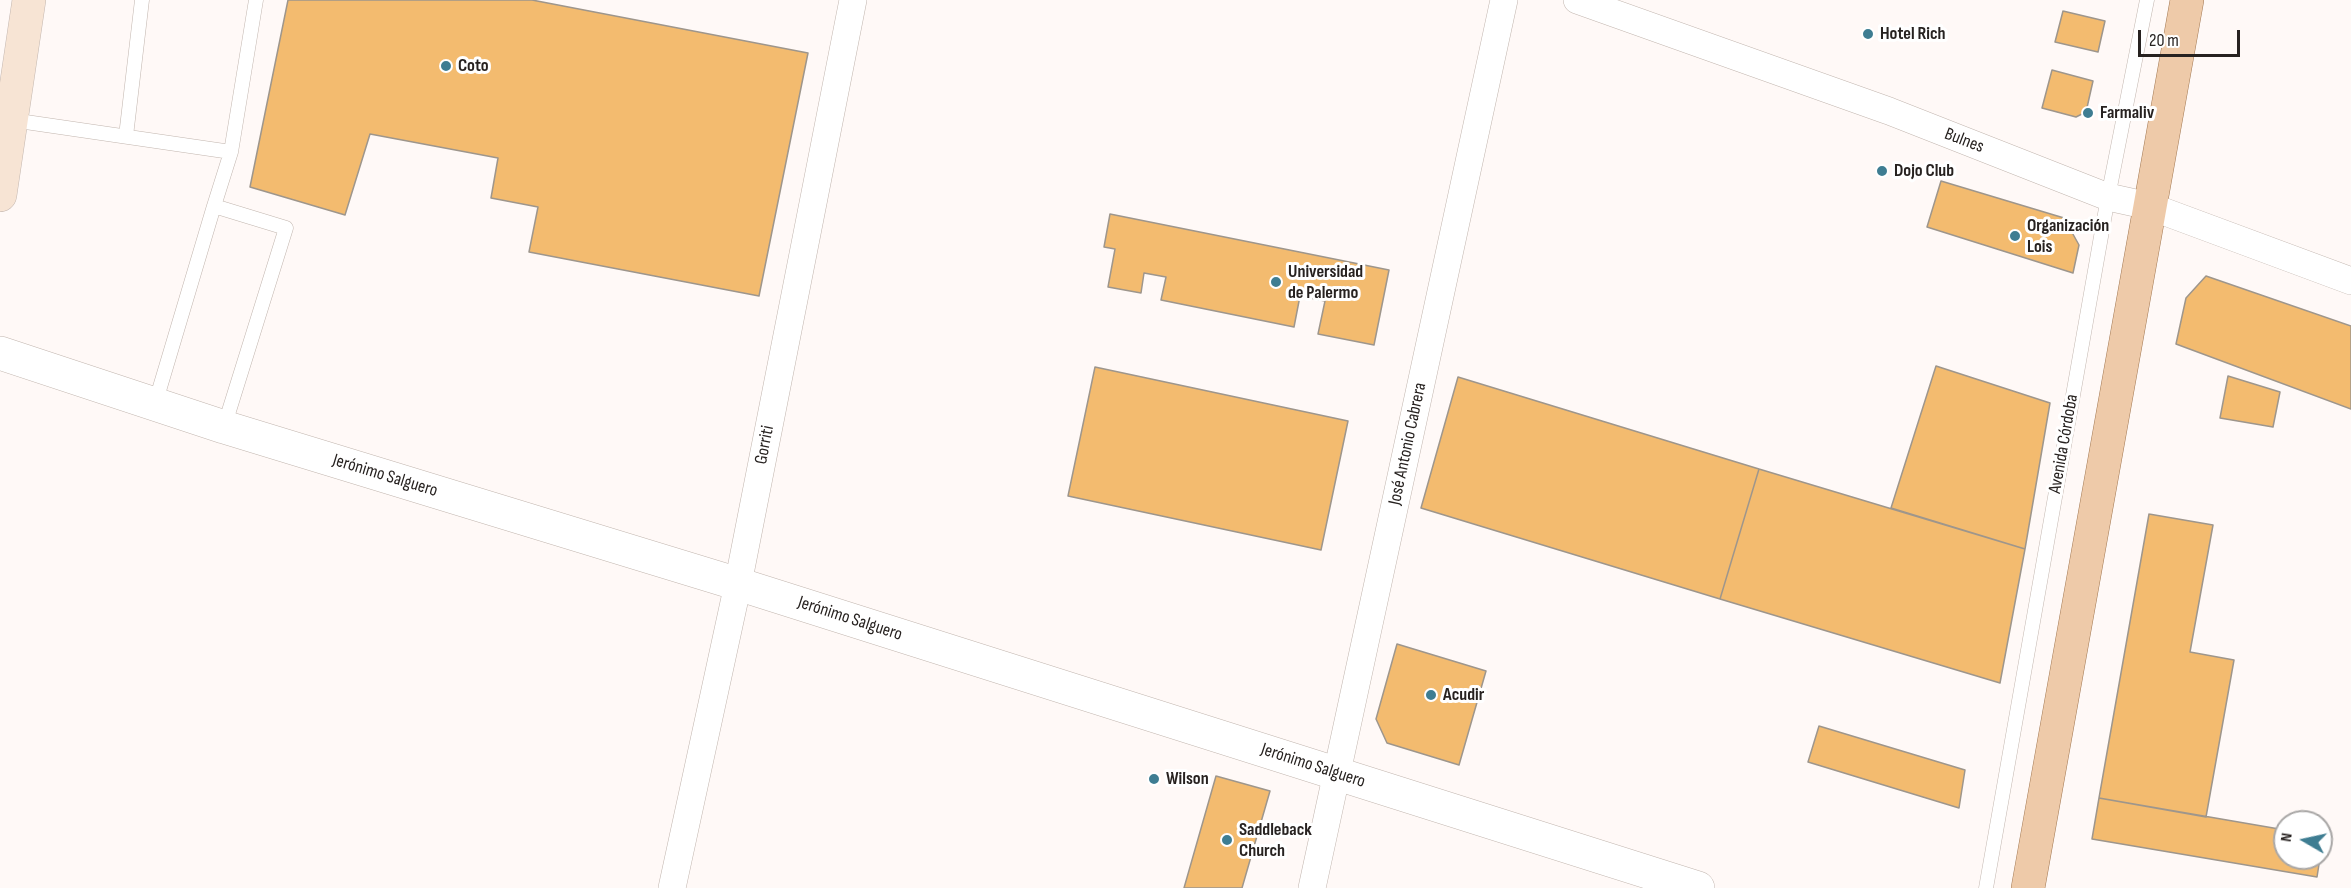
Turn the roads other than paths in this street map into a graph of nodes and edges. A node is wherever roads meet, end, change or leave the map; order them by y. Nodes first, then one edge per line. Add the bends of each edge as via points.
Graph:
1 (29, 0) edge
2 (142, 0) edge
3 (256, 0) edge
4 (853, 0) edge
5 (1504, 0) edge
6 (1576, 0) edge
7 (2147, 0) edge
8 (2187, 0) edge
9 (12, 120) junction
10 (126, 136) junction
11 (231, 152) junction
12 (0, 195) edge
13 (2108, 197) junction
14 (214, 206) junction
15 (2149, 206) junction
16 (2351, 281) edge
17 (0, 353) edge
18 (155, 404) junction
19 (224, 427) junction
20 (738, 584) junction
21 (1337, 774) junction
22 (672, 888) edge
23 (1312, 888) edge
24 (1698, 888) edge
25 (1986, 888) edge
26 (2028, 888) edge

1 - 9 main road
2 - 10 lane
3 - 11 lane
4 - 20 street, Gorriti
5 - 21 street, José Antonio Cabrera
6 - 13 street, Bulnes via 1889,111
7 - 13 lane, Avenida Córdoba
8 - 15 main road
9 - 10 lane
9 - 12 main road
10 - 11 lane
11 - 14 lane
13 - 15 street, Bulnes
13 - 25 lane, Avenida Córdoba
14 - 18 lane
14 - 19 lane via 286,228
15 - 16 street, Bulnes
15 - 26 main road
17 - 18 street, Jerónimo Salguero
18 - 19 street, Jerónimo Salguero
19 - 20 street, Jerónimo Salguero
20 - 21 street, Jerónimo Salguero
20 - 22 street, Gorriti
21 - 23 street, José Antonio Cabrera
21 - 24 street, Jerónimo Salguero

